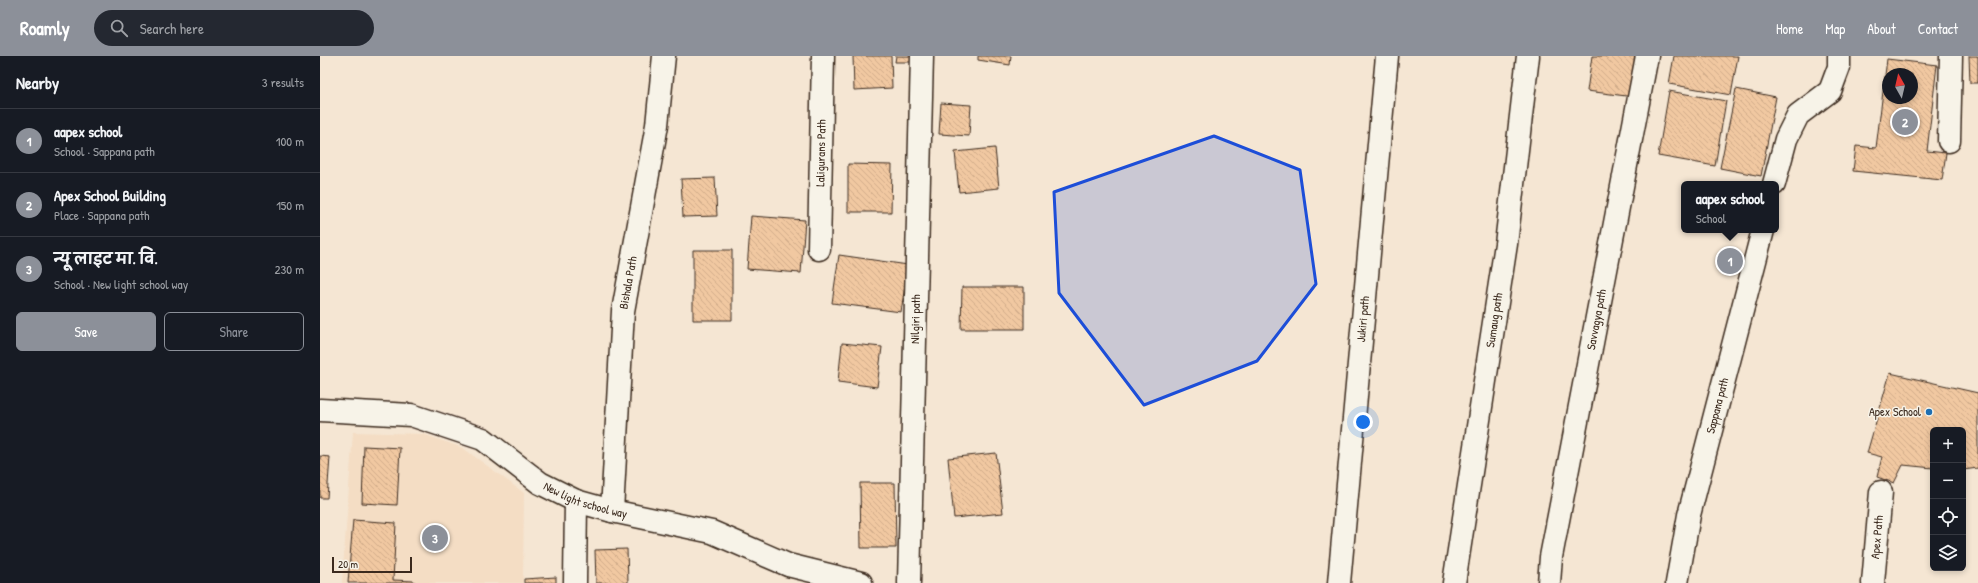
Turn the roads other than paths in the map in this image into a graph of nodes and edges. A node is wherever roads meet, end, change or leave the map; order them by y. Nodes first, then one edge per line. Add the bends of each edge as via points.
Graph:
1 (664, 56) edge
2 (823, 56) edge
3 (922, 56) edge
4 (1388, 56) edge
5 (1528, 56) edge
6 (1647, 56) edge
7 (1839, 56) edge
8 (1951, 56) edge
9 (1949, 141) dead end
10 (1775, 181) edge
11 (1762, 233) edge
12 (819, 249) dead end
13 (320, 410) edge
14 (1881, 492) dead end
15 (576, 501) junction
16 (612, 511) junction
17 (575, 583) edge
18 (861, 583) edge
19 (909, 583) edge
20 (1339, 583) edge
21 (1454, 583) edge
22 (1549, 583) edge
23 (1677, 583) edge
24 (1873, 583) edge

1 - 16 street, Bishala Path via 657,125 623,311
2 - 12 street, Laligurans Path
3 - 19 street, Nilgiri path
4 - 20 street, Jukiri path
5 - 21 street, Sumaug path via 1506,244
6 - 22 street, Savvagya path via 1551,557
7 - 10 street via 1839,67 1830,91 1798,115 1786,138
8 - 9 street
11 - 23 street, Sappana path via 1689,515
13 - 15 street, New light school way via 411,415 483,438 540,483
14 - 24 street, Apex Path
15 - 16 street, New light school way
15 - 17 street
16 - 18 street, New light school way via 712,532 788,565

